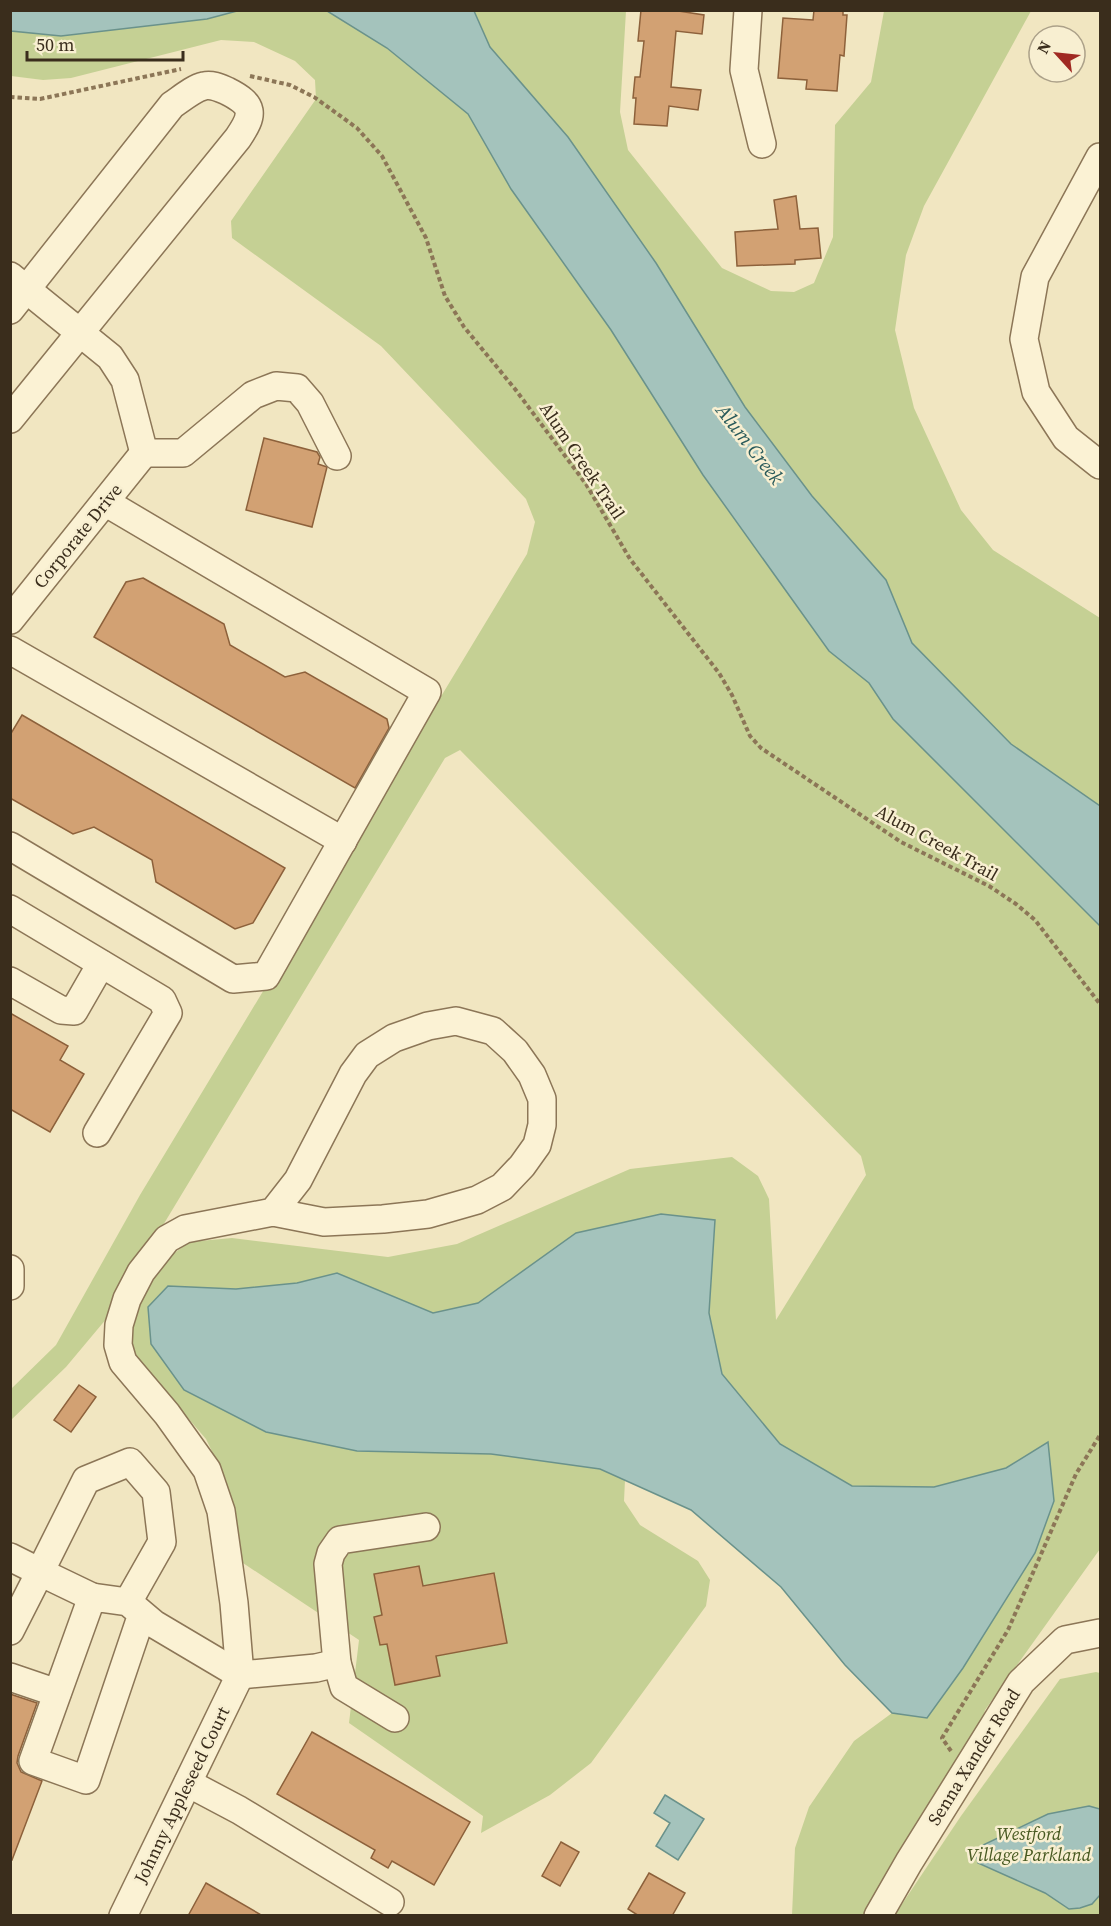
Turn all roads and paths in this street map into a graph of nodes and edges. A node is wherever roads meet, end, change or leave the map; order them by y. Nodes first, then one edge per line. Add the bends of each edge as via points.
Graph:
1 (748, 10) edge
2 (193, 67) dead end
3 (246, 75) dead end
4 (10, 97) edge
5 (762, 144) dead end
6 (1101, 157) edge
7 (16, 291) edge
8 (80, 333) junction
9 (10, 419) edge
10 (144, 453) junction
11 (337, 456) dead end
12 (1101, 465) edge
13 (105, 502) junction
14 (10, 620) edge
15 (10, 650) edge
16 (343, 841) junction
17 (10, 846) edge
18 (10, 909) edge
19 (101, 964) junction
20 (10, 981) edge
21 (1101, 1004) edge
22 (97, 1133) dead end
23 (273, 1212) junction
24 (10, 1269) edge
25 (10, 1286) edge
26 (1101, 1435) edge
27 (426, 1527) dead end
28 (10, 1557) edge
29 (40, 1572) junction
30 (92, 1597) junction
31 (135, 1608) junction
32 (10, 1631) edge
33 (1101, 1633) edge
34 (337, 1663) junction
35 (240, 1675) junction
36 (10, 1677) edge
37 (57, 1693) junction
38 (395, 1718) dead end
39 (966, 1770) junction
40 (188, 1783) junction
41 (390, 1902) dead end
42 (123, 1916) edge
43 (878, 1916) edge

1 - 5 street via 744,70
2 - 4 path via 40,99
3 - 21 path, Alum Creek Trail via 290,85 314,97 357,128 382,156 426,238 445,296 464,327 586,484 630,559 719,673 750,736 761,748 901,842 989,886 1016,904 1035,920
6 - 12 street via 1035,278 1024,339 1036,392 1066,438
7 - 8 street
7 - 8 street via 172,105 204,86 217,86 242,99 249,109 249,122 238,138
8 - 9 street
8 - 10 street via 110,357 125,380
10 - 11 street via 183,453 253,395 276,386 297,388 310,403
10 - 13 street, Corporate Drive
13 - 14 street, Corporate Drive
13 - 16 street via 427,692
15 - 16 street
16 - 17 street via 266,976 233,979
18 - 19 street
19 - 20 street via 74,1011 61,1010
19 - 22 street via 162,1000 168,1013
23 - 23 street via 324,1222 382,1220 428,1214 477,1200 502,1186 537,1145 542,1099 532,1075 493,1031 456,1021 394,1038 367,1055 353,1074 298,1180
23 - 35 street via 185,1229 166,1239 127,1299 118,1335 123,1362 207,1470 221,1511
24 - 25 street
26 - 39 path via 1076,1474 1008,1630 942,1738
27 - 34 street via 340,1540 328,1564
28 - 29 street
29 - 30 street
29 - 31 street via 86,1480 130,1462 156,1492 162,1542
29 - 32 street
30 - 31 street
30 - 37 street
31 - 35 street via 154,1624
31 - 37 street via 86,1780 33,1761
33 - 39 street, Senna Xander Road via 1065,1640 1021,1682
34 - 35 street
34 - 38 street via 344,1687
35 - 40 street, Johnny Appleseed Court
36 - 37 street
39 - 43 street, Senna Xander Road
40 - 41 street
40 - 42 street, Johnny Appleseed Court

